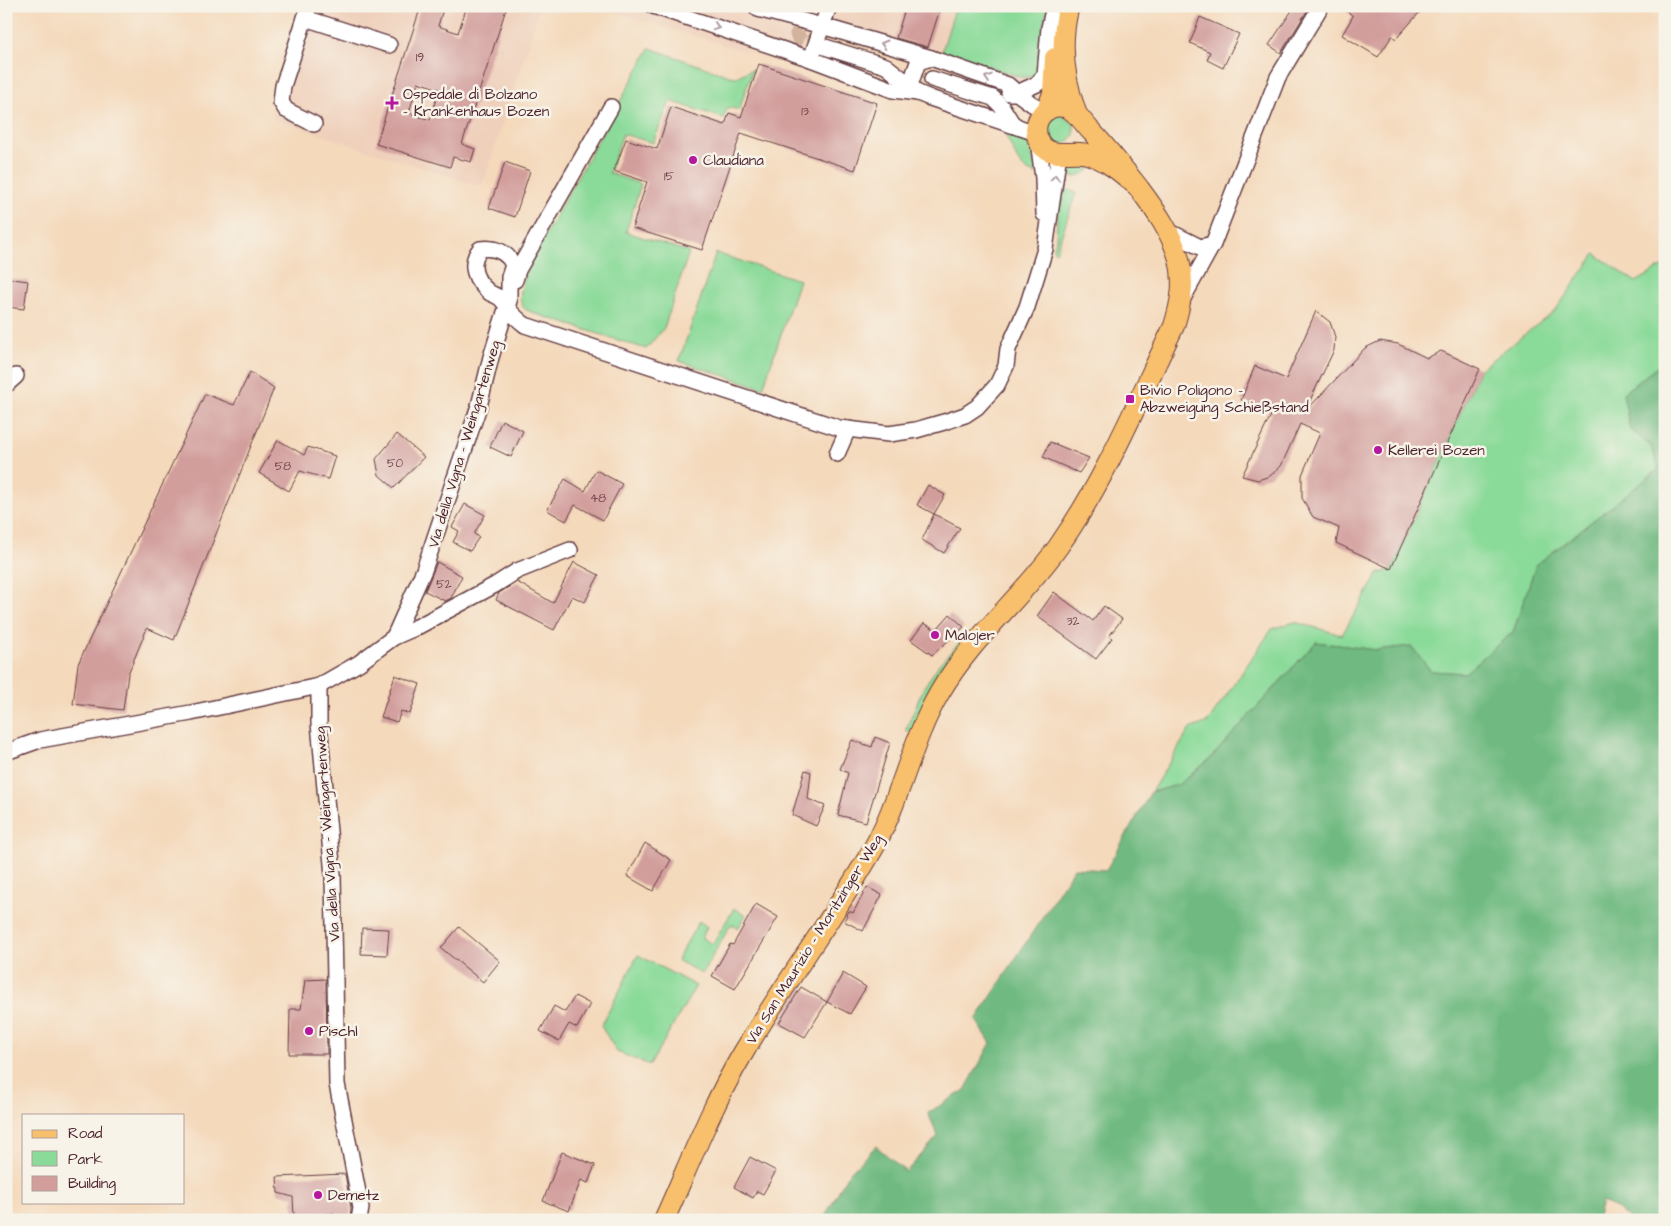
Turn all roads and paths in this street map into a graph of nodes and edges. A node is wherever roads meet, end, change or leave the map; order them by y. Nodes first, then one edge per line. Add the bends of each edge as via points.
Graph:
1 (653, 6) edge
2 (829, 6) edge
3 (1054, 6) edge
4 (1062, 6) edge
5 (1069, 6) edge
6 (1321, 6) edge
7 (758, 9) dead end
8 (307, 12) edge
9 (825, 38) junction
10 (389, 46) dead end
11 (811, 59) junction
12 (924, 60) junction
13 (932, 79) dead end
14 (914, 89) junction
15 (1017, 93) junction
16 (993, 98) junction
17 (611, 107) dead end
18 (1046, 110) junction
19 (1078, 116) junction
20 (314, 124) dead end
21 (1032, 134) junction
22 (1062, 152) junction
23 (1137, 186) junction
24 (1168, 231) junction
25 (1047, 238) junction
26 (1213, 244) junction
27 (1182, 301) junction
28 (508, 304) junction
29 (848, 429) junction
30 (837, 454) dead end
31 (570, 550) dead end
32 (394, 636) junction
33 (319, 686) junction
34 (6, 752) edge
35 (359, 1220) edge
36 (664, 1220) edge

1 -> 11 street
2 - 9 street
3 - 15 street via 1045,75 1037,84
4 - 18 main road via 1056,35 1053,93
5 - 19 main road via 1064,56 1069,90
6 - 26 street, Via San Maurizio - Moritzinger Weg via 1278,77
7 - 9 street
8 - 10 street
8 - 20 street via 281,102 286,110
9 - 11 street
12 -> 9 street
9 - 14 street via 886,66
11 - 14 street via 893,90
12 - 14 street
15 -> 12 street via 1008,85
13 - 16 street
14 - 21 street via 930,98
15 - 16 street
15 - 18 street
16 - 21 street via 1012,123
17 - 28 street, Via della Vigna - Weingartenweg via 518,270
18 - 19 main road via 1060,106
18 - 21 main road
19 - 22 main road via 1082,128 1078,143
19 - 23 main road
21 - 22 main road via 1047,150
21 - 25 street
22 - 23 main road via 1088,154 1106,162
25 -> 22 street
23 - 24 main road
24 - 26 street via 1200,247
24 - 27 main road via 1182,276
25 - 29 street via 1027,307 1008,349 1006,366 997,385 977,407 964,415 916,430 889,434
26 - 27 street, Via San Maurizio - Moritzinger Weg
27 - 36 main road, Via San Maurizio - Moritzinger Weg via 1174,326 1091,494 1058,546 1026,587 967,651 940,693 874,848 742,1056
28 - 29 street via 510,311 525,325
28 - 32 street, Via della Vigna - Weingartenweg via 486,383 424,570
29 - 30 street
31 - 32 street, Via della Vigna - Weingartenweg via 517,571 417,627
32 - 33 street, Via della Vigna - Weingartenweg
33 - 34 street, Via della Vigna - Weingartenweg via 40,740
33 - 35 street, Via della Vigna - Weingartenweg via 319,723 333,875 337,1084 361,1208

